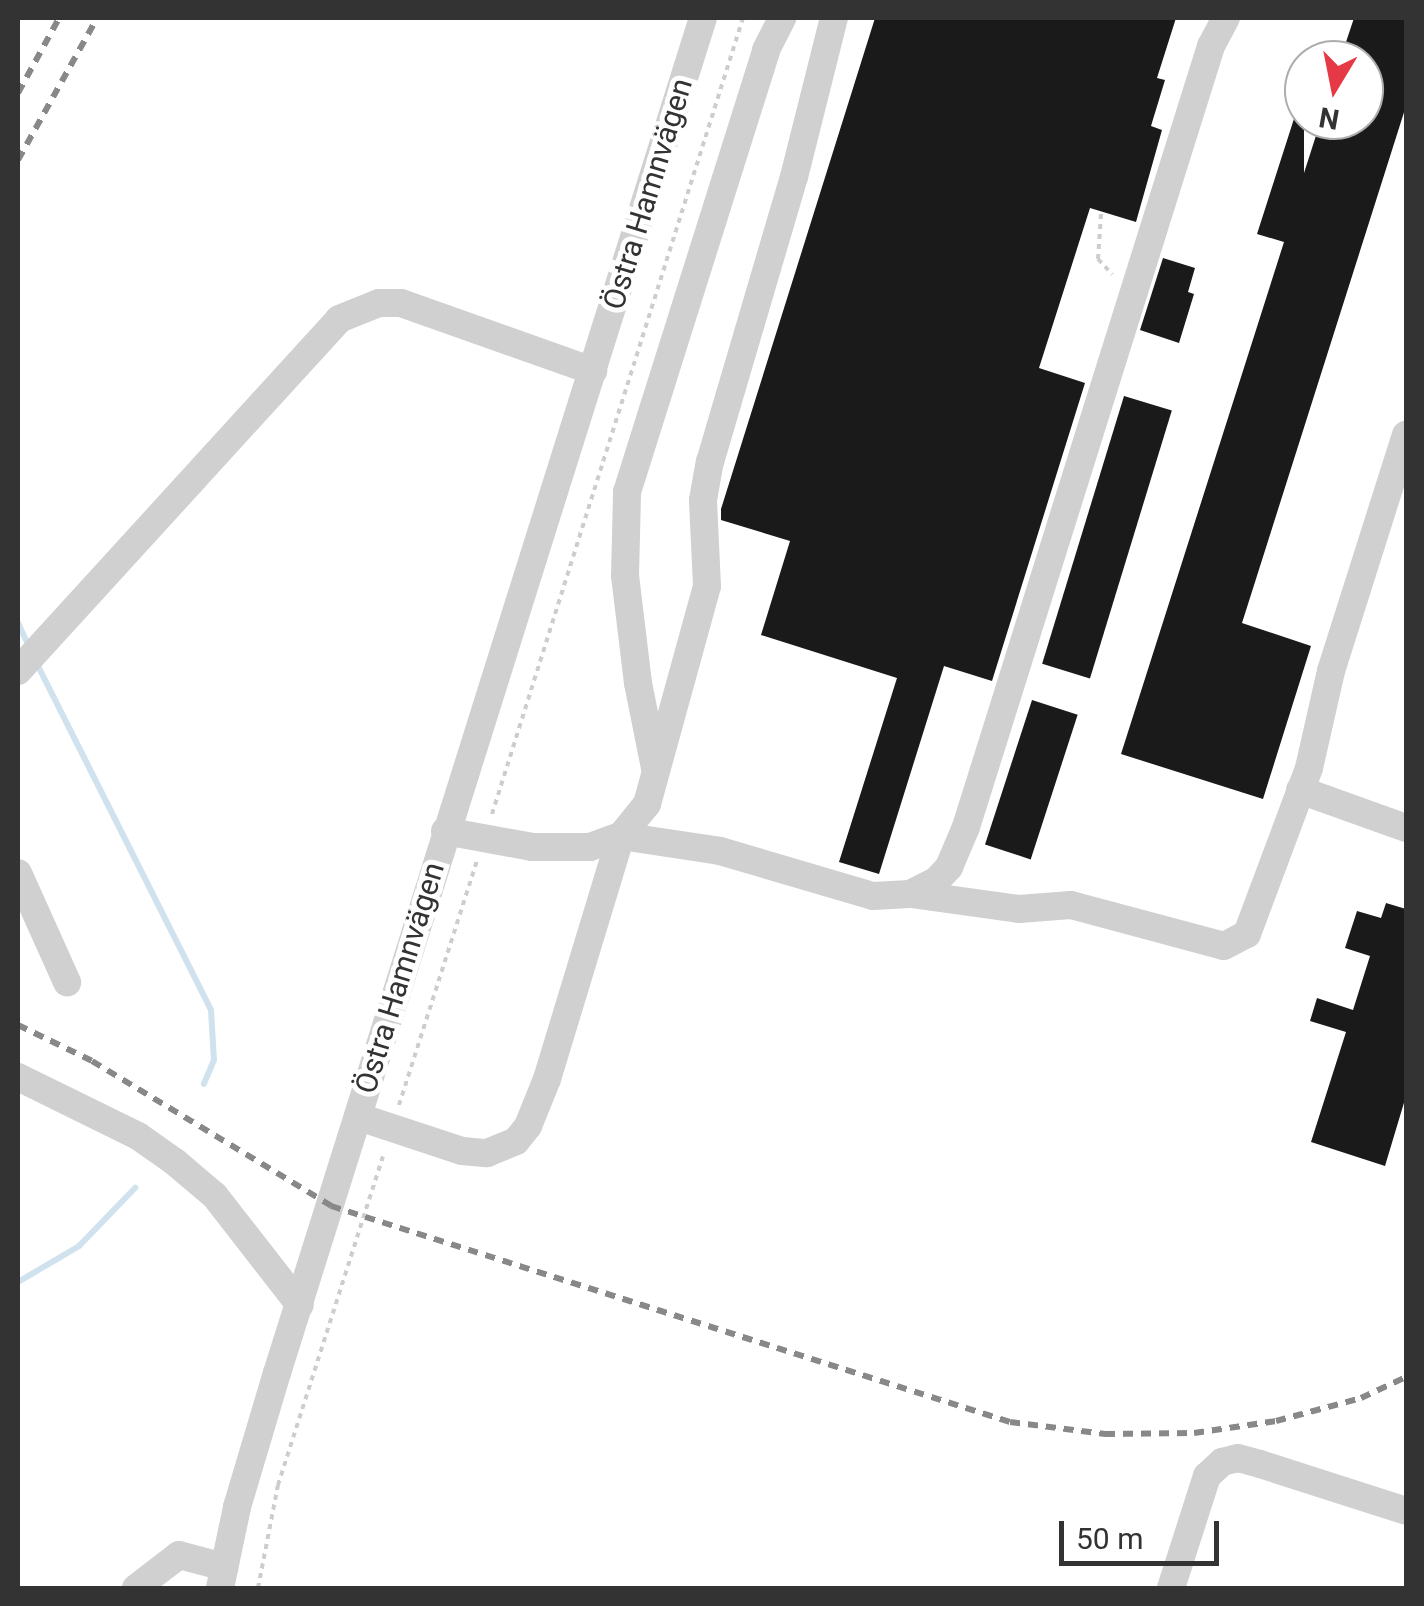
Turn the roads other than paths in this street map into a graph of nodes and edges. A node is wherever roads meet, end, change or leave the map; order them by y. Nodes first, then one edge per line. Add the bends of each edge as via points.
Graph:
1 (703, 18) edge
2 (782, 18) edge
3 (834, 18) edge
4 (1226, 18) edge
5 (593, 371) junction
6 (1406, 435) edge
7 (18, 671) edge
8 (657, 775) junction
9 (1300, 790) junction
10 (1406, 828) edge
11 (445, 831) junction
12 (621, 836) junction
13 (18, 873) edge
14 (910, 894) junction
15 (67, 982) dead end
16 (18, 1077) edge
17 (359, 1116) junction
18 (300, 1305) junction
19 (1406, 1511) edge
20 (222, 1578) edge
21 (136, 1588) edge
22 (1171, 1588) edge

1 - 5 street, Östra Hamnvägen
2 - 8 street via 766,50 627,492 630,622
3 - 8 street via 710,462 703,500 708,586
4 - 14 street via 1211,46 1135,282 966,827 938,880
5 - 7 street via 401,304 379,303 339,319
5 - 11 street, Östra Hamnvägen
6 - 9 street
8 - 12 street via 640,818
9 - 10 street
9 - 14 street via 1246,934 1224,946 1070,905 1020,908
11 - 12 street via 564,848
11 - 17 street, Östra Hamnvägen
12 - 14 street via 720,850 873,896
12 - 17 street via 547,1079 522,1134 487,1153 436,1146
13 - 15 street
16 - 18 street via 138,1136 175,1162 215,1196
17 - 18 street, Östra Hamnvägen
18 - 20 street, Östra Hamnvägen
19 - 22 street via 1238,1458 1222,1462 1207,1476
20 - 21 street via 179,1556

